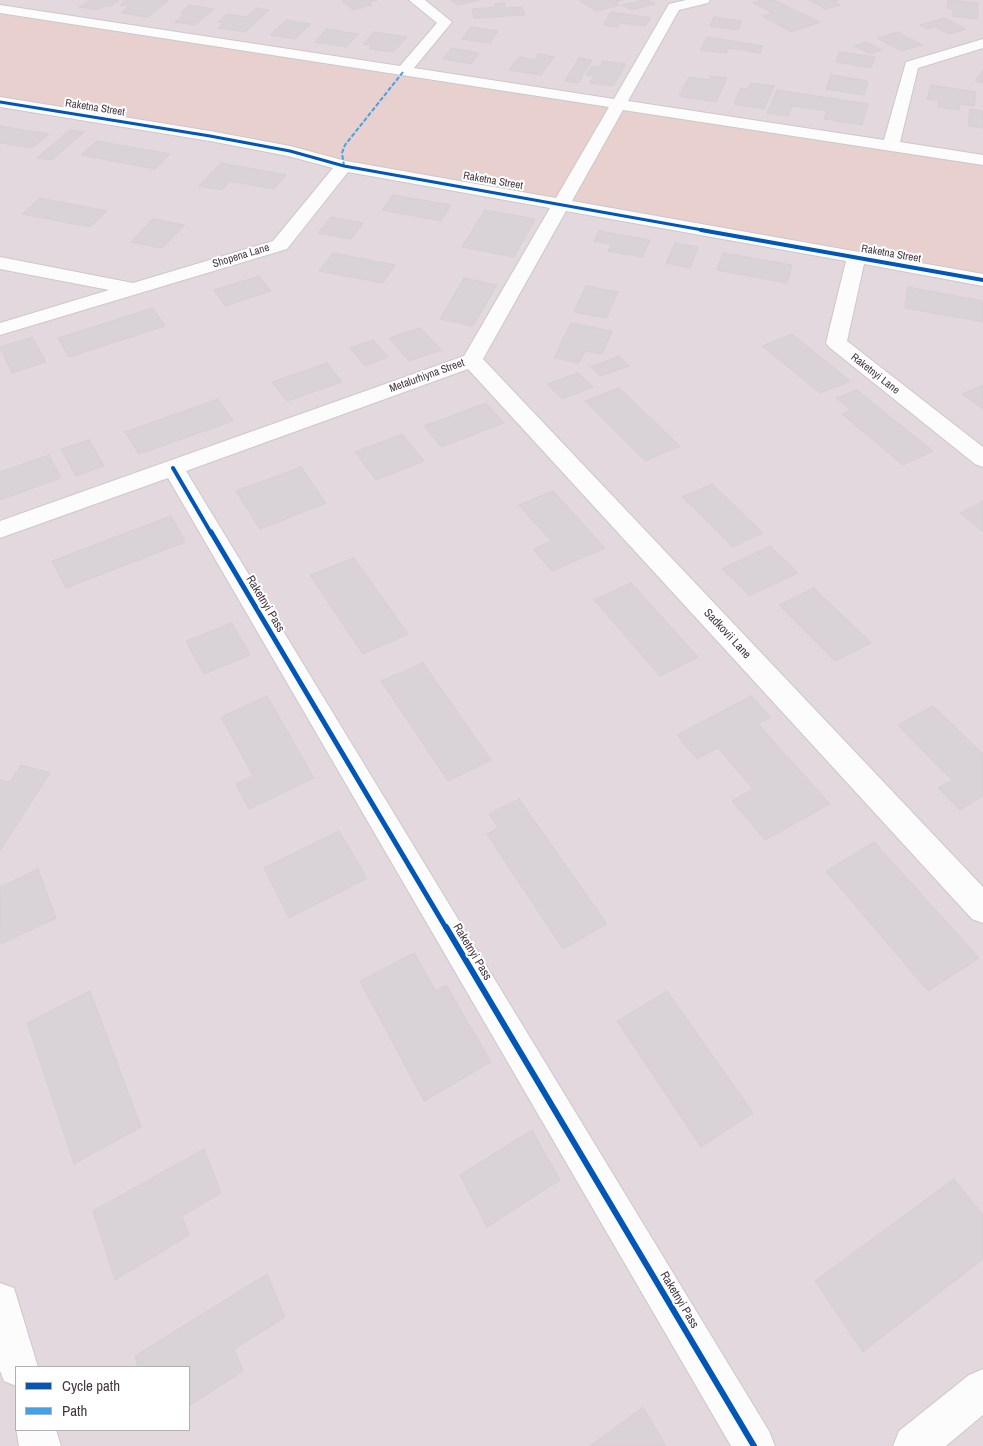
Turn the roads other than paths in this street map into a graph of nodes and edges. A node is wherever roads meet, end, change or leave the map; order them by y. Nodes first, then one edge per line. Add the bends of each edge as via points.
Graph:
1 (416, 0) edge
2 (703, 0) edge
3 (668, 4) edge
4 (0, 9) edge
5 (983, 43) edge
6 (403, 72) junction
7 (0, 102) edge
8 (618, 104) junction
9 (891, 145) junction
10 (983, 160) edge
11 (344, 166) junction
12 (562, 203) junction
13 (856, 258) junction
14 (0, 263) edge
15 (983, 280) edge
16 (133, 289) junction
17 (0, 330) edge
18 (472, 360) junction
19 (983, 459) edge
20 (172, 468) junction
21 (0, 530) edge
22 (983, 909) edge
23 (0, 1302) edge
24 (18, 1366) edge
25 (983, 1389) edge
26 (36, 1431) edge
27 (40, 1446) edge
28 (754, 1446) edge
29 (914, 1446) edge

1 - 6 street via 445,22
2 - 3 street, Metalurhiyna Street
3 - 8 street, Metalurhiyna Street
4 - 6 street
5 - 9 street via 911,65
6 - 8 street
7 - 11 street, Raketna Street via 281,150
8 - 9 street
8 - 12 street, Metalurhiyna Street
9 - 10 street
11 - 12 street, Raketna Street
11 - 16 street, Shopena Lane via 280,245
12 - 13 street, Raketna Street
12 - 18 street, Metalurhiyna Street
13 - 15 street, Raketna Street
13 - 19 street, Raketnyi Lane via 836,344
14 - 16 street, Shopena Lane
16 - 17 street, Shopena Lane
18 - 20 street, Metalurhiyna Street
18 - 22 street, Sadkovii Lane
20 - 21 street, Metalurhiyna Street
20 - 28 street, Raketnyi Pass
23 - 24 street
25 - 29 street
26 - 27 street

